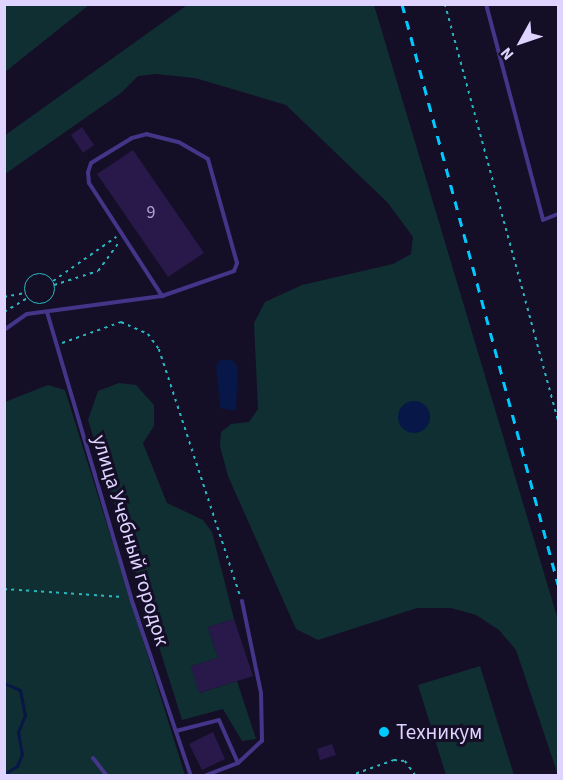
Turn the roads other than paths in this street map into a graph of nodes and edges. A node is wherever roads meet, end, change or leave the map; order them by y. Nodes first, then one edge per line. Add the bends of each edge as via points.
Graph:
1 (486, 4) edge
2 (558, 214) edge
3 (162, 296) junction
4 (46, 312) junction
5 (4, 330) edge
6 (242, 601) road end
7 (176, 731) junction
8 (93, 758) dead end
9 (238, 763) junction
10 (107, 776) edge
11 (191, 776) edge
12 (204, 776) edge

1 - 2 lane via 543,220
3 - 3 lane via 89,183 91,164 132,138 147,134 178,142 208,159 237,263 234,271
3 - 4 lane
4 - 5 lane via 27,314
4 - 7 lane, улица Учебный городок via 131,598
6 - 9 lane via 261,693 263,729 256,751
7 - 9 lane via 219,720
7 - 11 lane, улица Учебный городок
8 - 10 lane
9 - 12 lane

